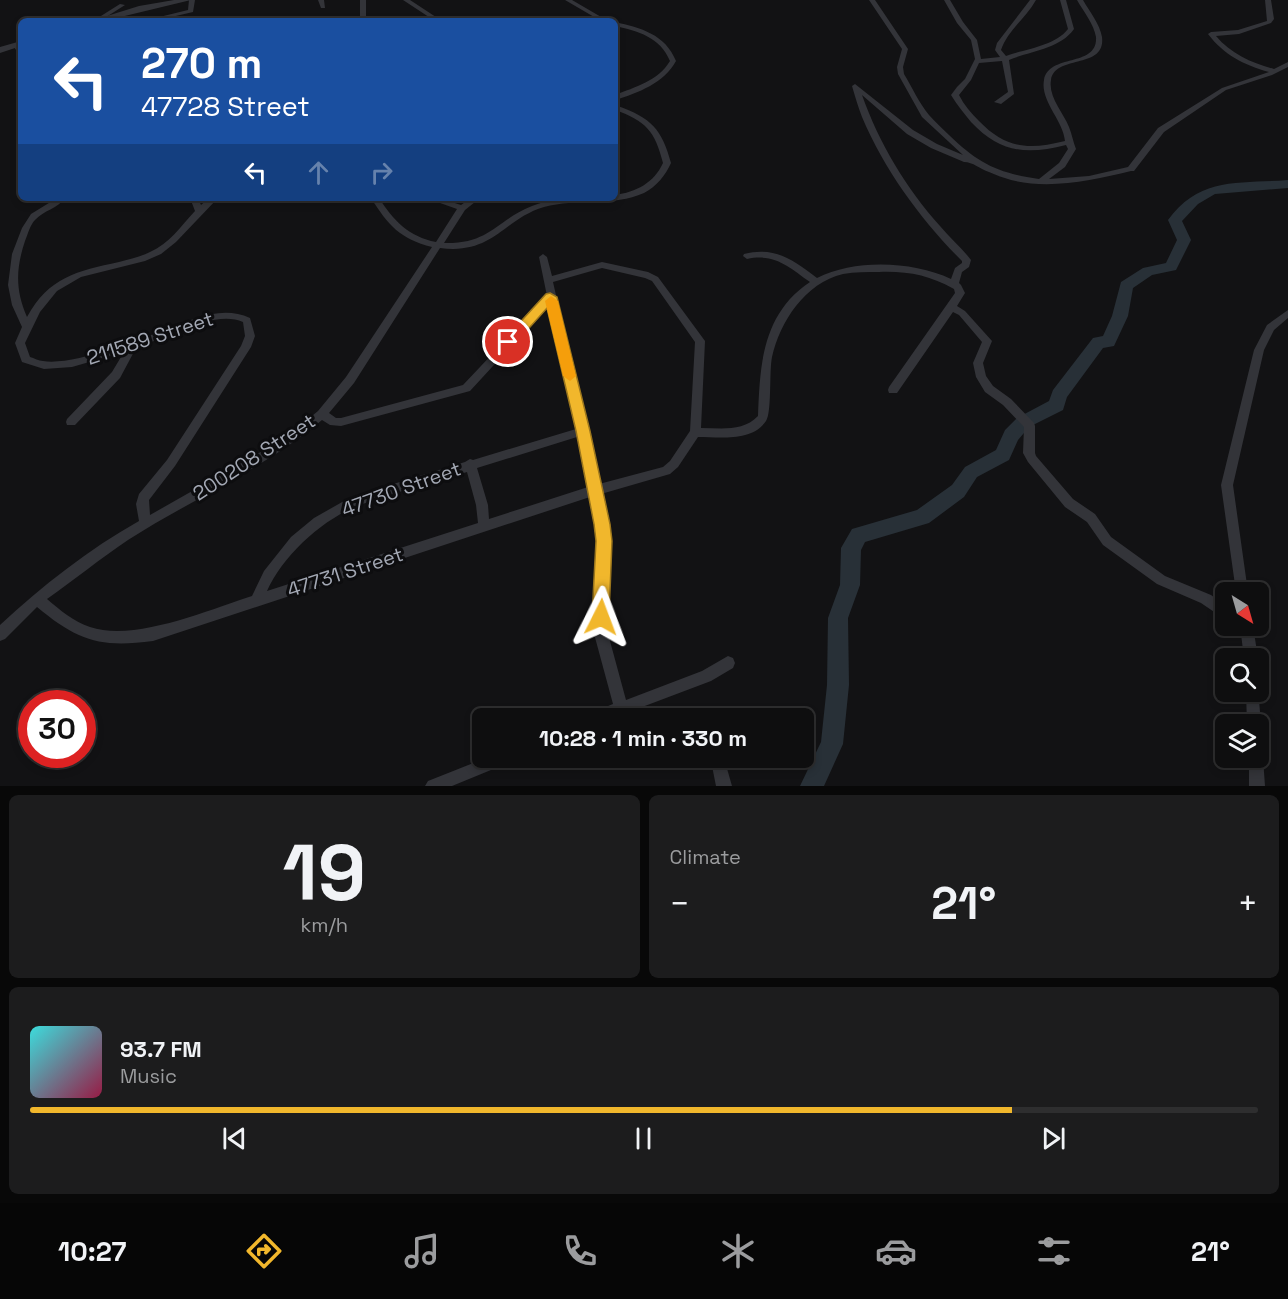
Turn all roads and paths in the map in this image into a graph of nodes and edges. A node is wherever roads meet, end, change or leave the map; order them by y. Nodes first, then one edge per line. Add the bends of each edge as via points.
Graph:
1 (183, 0) edge
2 (192, 0) edge
3 (363, 0) edge
4 (406, 0) edge
5 (568, 0) edge
6 (872, 0) edge
7 (947, 0) edge
8 (1033, 0) edge
9 (1063, 0) edge
10 (1080, 0) edge
11 (1268, 0) edge
12 (121, 13) edge
13 (105, 18) edge
14 (162, 18) edge
15 (363, 18) edge
16 (433, 18) edge
17 (600, 18) edge
18 (618, 25) edge
19 (18, 44) edge
20 (0, 50) edge
21 (1005, 59) junction
22 (978, 60) junction
23 (1288, 64) edge
24 (1275, 71) junction
25 (618, 97) edge
26 (998, 102) dead end
27 (618, 109) edge
28 (1069, 142) junction
29 (981, 166) junction
30 (1041, 182) junction
31 (618, 197) edge
32 (60, 201) edge
33 (195, 201) edge
34 (210, 201) edge
35 (377, 201) edge
36 (440, 201) edge
37 (472, 201) edge
38 (575, 201) edge
39 (462, 208) junction
40 (198, 210) junction
41 (437, 244) junction
42 (747, 256) dead end
43 (543, 257) dead end
44 (547, 280) junction
45 (955, 281) junction
46 (816, 282) junction
47 (550, 297) junction
48 (952, 307) junction
49 (1288, 313) edge
50 (26, 330) junction
51 (132, 348) junction
52 (893, 390) dead end
53 (322, 414) junction
54 (80, 424) dead end
55 (583, 431) junction
56 (694, 432) junction
57 (470, 465) junction
58 (596, 490) junction
59 (146, 524) junction
60 (484, 527) junction
61 (1241, 582) edge
62 (37, 599) junction
63 (256, 601) junction
64 (1215, 606) edge
65 (0, 634) edge
66 (728, 663) dead end
67 (621, 708) joint
68 (483, 768) edge
69 (720, 768) edge
70 (1256, 768) edge
71 (459, 781) edge
72 (433, 786) edge
73 (724, 786) edge
74 (1257, 786) edge

1 - 12 street
2 - 14 street via 193,9
3 - 15 street
4 - 16 street
5 - 17 street
6 - 29 street via 905,49 901,74 920,109 955,146
7 - 22 street via 974,40
8 - 21 street via 1025,16 1000,43 998,50
9 - 21 street via 1071,28 1066,37
10 - 28 street via 1098,36 1097,50 1050,71 1047,82 1048,93 1066,124
11 - 24 street via 1269,22 1239,32 1211,34 1243,61
12 - 13 street
18 - 25 street via 652,35 671,54 672,61 658,77
19 - 20 street
21 - 22 street
21 - 26 street via 1012,93
22 - 28 street via 955,95 989,137 1015,148
23 - 24 street
24 - 30 street via 1224,89 1161,130 1131,169
27 - 31 street via 642,117 652,126 668,163 651,185
28 - 30 street via 1072,149 1062,165
29 - 30 street via 1014,178
29 - 45 street via 928,144 855,86 875,135 910,193 950,246 967,260
32 - 50 street via 29,223 13,264 15,296
33 - 40 street
34 - 40 street
35 - 41 street via 405,234
36 - 39 street
37 - 39 street, 200208 Street
38 - 41 street via 536,207 474,244
39 - 41 street, 200208 Street
40 - 50 street via 172,242 153,255 86,272 55,286 45,295
41 - 53 street, 200208 Street via 350,380
42 - 46 street via 776,255
43 - 44 street
44 - 47 street
44 - 56 street via 596,266 655,279 699,338
45 - 46 street via 929,272 886,269 836,273
45 - 48 street via 960,293
46 - 56 street via 799,297 776,330 766,359 760,422 745,431
47 - 53 street via 466,388 341,422
47 - 55 street
48 - 52 street
48 - 64 street via 985,336 987,343 978,363 981,377 1030,426 1032,459 1069,503 1091,518 1107,541 1161,580
49 - 61 street via 1270,328 1259,350 1227,485
50 - 51 street, 211589 Street via 20,352 39,364 68,363
51 - 54 street via 116,375 71,422
51 - 59 street, 211589 Street via 195,321 222,315 247,320 250,336 198,423 143,498
53 - 59 street, 200208 Street via 270,452
55 - 57 street, 47730 Street
55 - 58 street
56 - 58 street, 47731 Street via 674,464 659,473
57 - 60 street
57 - 63 street, 47730 Street via 355,501 318,522 280,558
58 - 60 street, 47731 Street
58 - 67 street via 604,541 600,630
59 - 62 street, 200208 Street
60 - 63 street, 47731 Street
62 - 63 street, 47731 Street via 82,633 129,638 178,628
62 - 65 street, 200208 Street
66 - 67 street via 706,676
68 - 71 street
69 - 73 street
70 - 74 street
71 - 72 street

